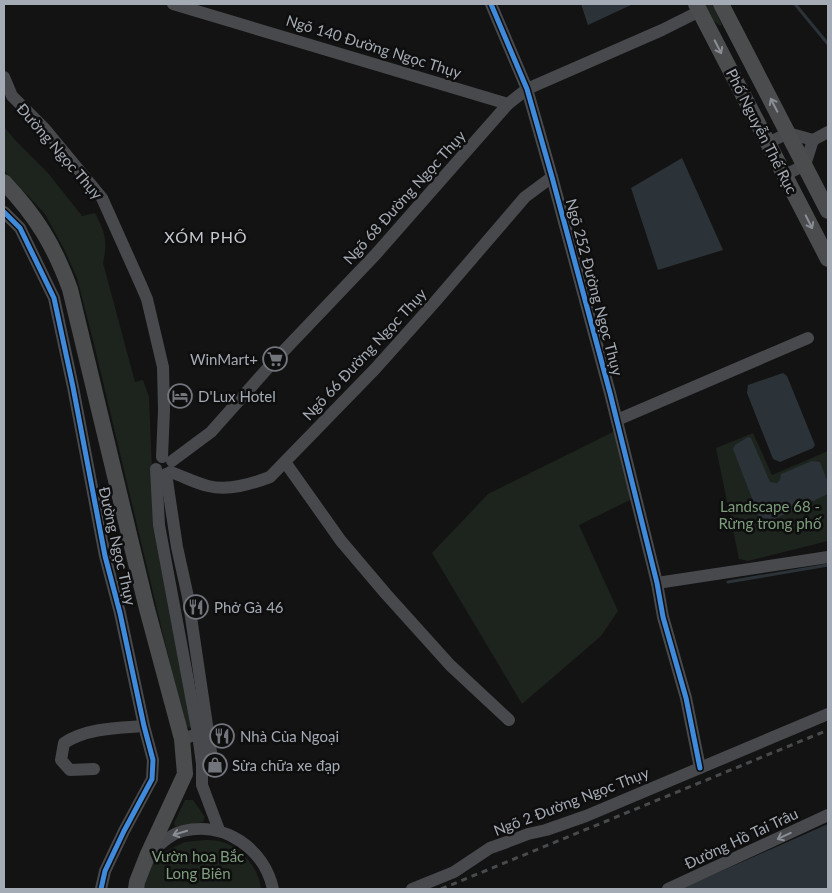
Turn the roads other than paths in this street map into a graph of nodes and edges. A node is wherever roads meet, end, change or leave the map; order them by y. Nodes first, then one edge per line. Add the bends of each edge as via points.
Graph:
1 (173, 4) edge
2 (480, 4) edge
3 (491, 4) edge
4 (721, 4) edge
5 (698, 7) edge
6 (4, 77) edge
7 (527, 89) junction
8 (508, 104) junction
9 (828, 132) edge
10 (788, 133) junction
11 (813, 140) junction
12 (768, 143) junction
13 (804, 165) junction
14 (785, 175) junction
15 (552, 177) junction
16 (9, 188) edge
17 (828, 211) edge
18 (4, 212) edge
19 (828, 259) edge
20 (808, 338) dead end
21 (617, 420) junction
22 (285, 462) junction
23 (165, 467) junction
24 (828, 557) edge
25 (657, 583) junction
26 (828, 714) edge
27 (509, 720) dead end
28 (144, 726) junction
29 (198, 734) junction
30 (182, 739) junction
31 (212, 759) dead end
32 (700, 768) junction
33 (94, 769) dead end
34 (185, 774) junction
35 (202, 785) junction
36 (828, 815) edge
37 (218, 830) junction
38 (148, 854) junction
39 (101, 889) edge
40 (136, 889) edge
41 (274, 889) edge
42 (412, 889) edge
43 (668, 889) edge

1 - 8 street, Ngõ 140 Đường Ngọc Thụy
2 - 3 street
3 - 7 street, Ngõ 252 Đường Ngọc Thụy
10 -> 4 main road, Phố Nguyễn Thế Rục
5 - 7 street, Ngõ 68 Đường Ngọc Thụy via 662,30
5 -> 12 main road, Phố Nguyễn Thế Rục
6 - 23 street, Đường Ngọc Thụy via 12,96 45,129 102,198 147,299 163,367
7 - 8 street, Ngõ 68 Đường Ngọc Thụy
7 - 15 street, Ngõ 252 Đường Ngọc Thụy
8 - 23 street, Ngõ 68 Đường Ngọc Thụy via 376,254 210,432
9 - 11 street
10 - 11 street
10 - 12 street
10 - 13 main road, Phố Nguyễn Thế Rục
11 - 13 street
12 - 14 main road, Phố Nguyễn Thế Rục
13 - 14 street
13 - 17 main road, Phố Nguyễn Thế Rục
14 -> 19 main road, Phố Nguyễn Thế Rục
15 - 21 street, Ngõ 252 Đường Ngọc Thụy
15 - 22 street, Ngõ 66 Đường Ngọc Thụy via 525,197 401,339
16 - 30 main road, Đường Ngọc Thụy via 46,235 59,258 70,289 147,609
18 - 28 street, Đường Ngọc Thụy via 20,228 54,298 104,556 120,613
20 - 21 street
21 - 25 street, Ngõ 252 Đường Ngọc Thụy
22 - 23 street, Ngõ 66 Đường Ngọc Thụy via 270,477 232,487 208,486
22 - 27 street via 341,541 386,594 450,665
23 - 29 street, Đường Ngọc Thụy via 159,525
23 - 31 street
24 - 25 street
25 - 32 street, Ngõ 252 Đường Ngọc Thụy
26 - 32 street, Ngõ 2 Đường Ngọc Thụy
28 - 33 street via 99,730 64,743 61,760 70,770
28 - 39 street, Đường Ngọc Thụy via 154,760 152,779 105,871
29 - 30 street
29 - 35 street, Đường Ngọc Thụy
30 - 34 main road, Đường Ngọc Thụy
32 - 42 street, Ngõ 2 Đường Ngọc Thụy via 586,816 490,848 454,872
34 - 35 street
34 - 38 main road, Đường Ngọc Thụy
35 - 37 street, Đường Ngọc Thụy
36 -> 43 street, Đường Hồ Tai Trâu
37 -> 38 street, Đường Ngọc Thụy via 182,831 169,836
37 - 41 street, Đường Ngọc Thụy via 251,847
38 - 40 main road, Đường Ngọc Thụy

